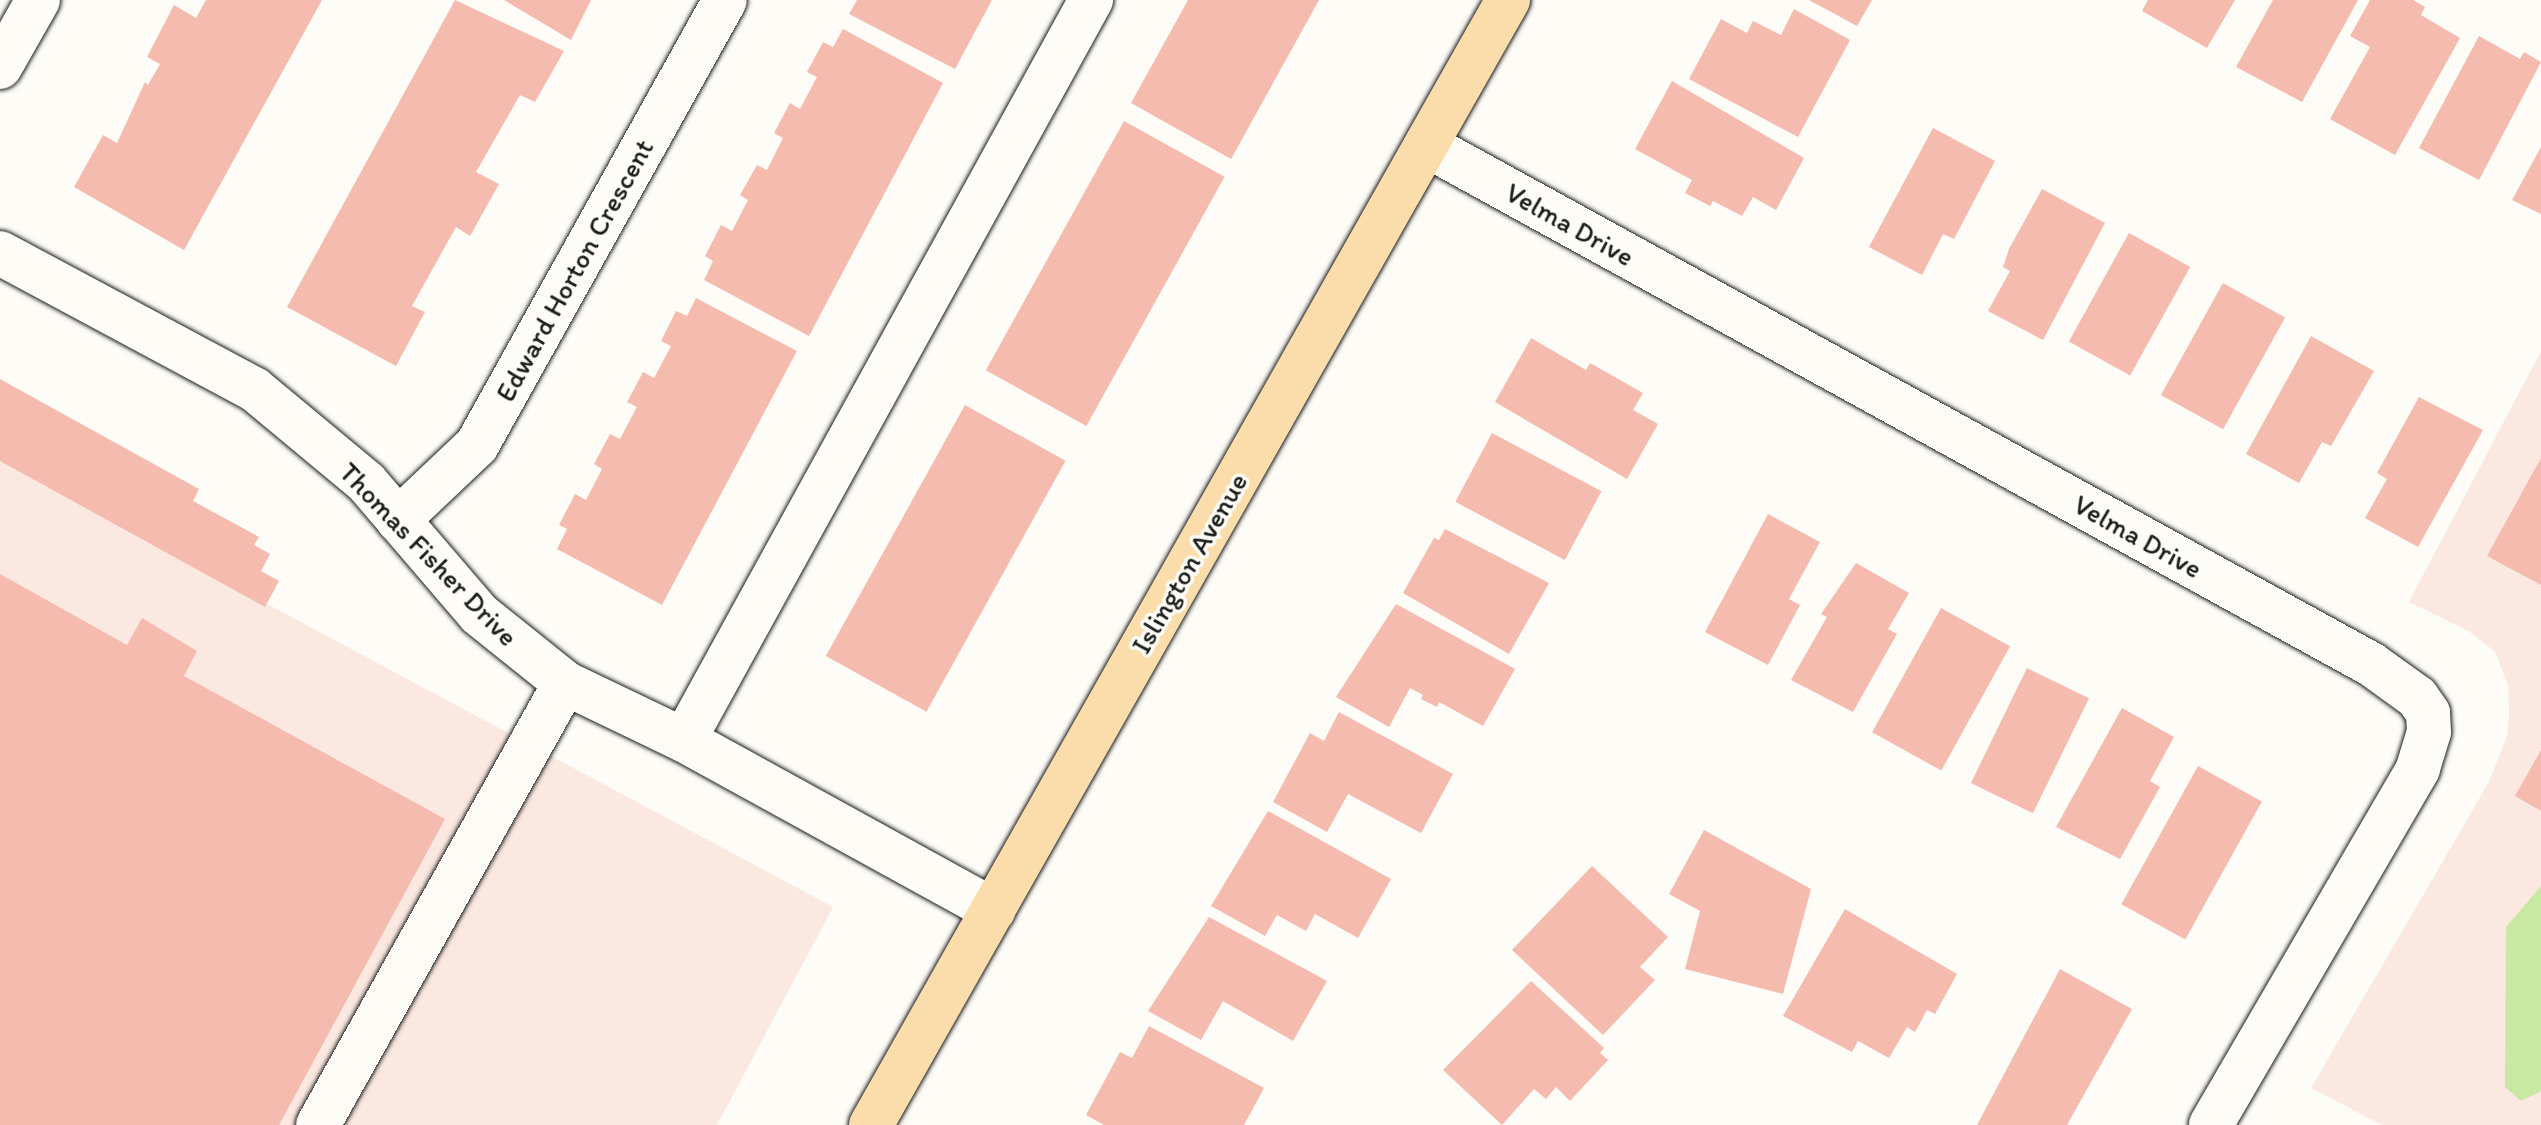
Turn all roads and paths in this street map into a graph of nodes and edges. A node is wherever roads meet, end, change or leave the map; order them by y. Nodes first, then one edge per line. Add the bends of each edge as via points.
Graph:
1 (38, 0) edge
2 (725, 0) edge
3 (1091, 0) edge
4 (1508, 0) edge
5 (0, 67) edge
6 (1426, 145) junction
7 (0, 253) edge
8 (398, 520) junction
9 (565, 683) junction
10 (684, 740) junction
11 (993, 910) junction
12 (318, 1125) edge
13 (871, 1125) edge
14 (2211, 1125) edge

1 - 5 street
2 - 8 street, Edward Horton Crescent via 477,445
3 - 10 street
4 - 6 main road, Islington Avenue
6 - 11 main road, Islington Avenue
6 - 14 street, Velma Drive via 2371,664 2417,697 2428,713 2429,732 2418,769
7 - 8 street, Thomas Fisher Drive via 254,389 366,482
8 - 9 street, Thomas Fisher Drive via 479,614
9 - 10 street, Thomas Fisher Drive
9 - 12 street
10 - 11 street, Thomas Fisher Drive
11 - 13 main road, Islington Avenue

